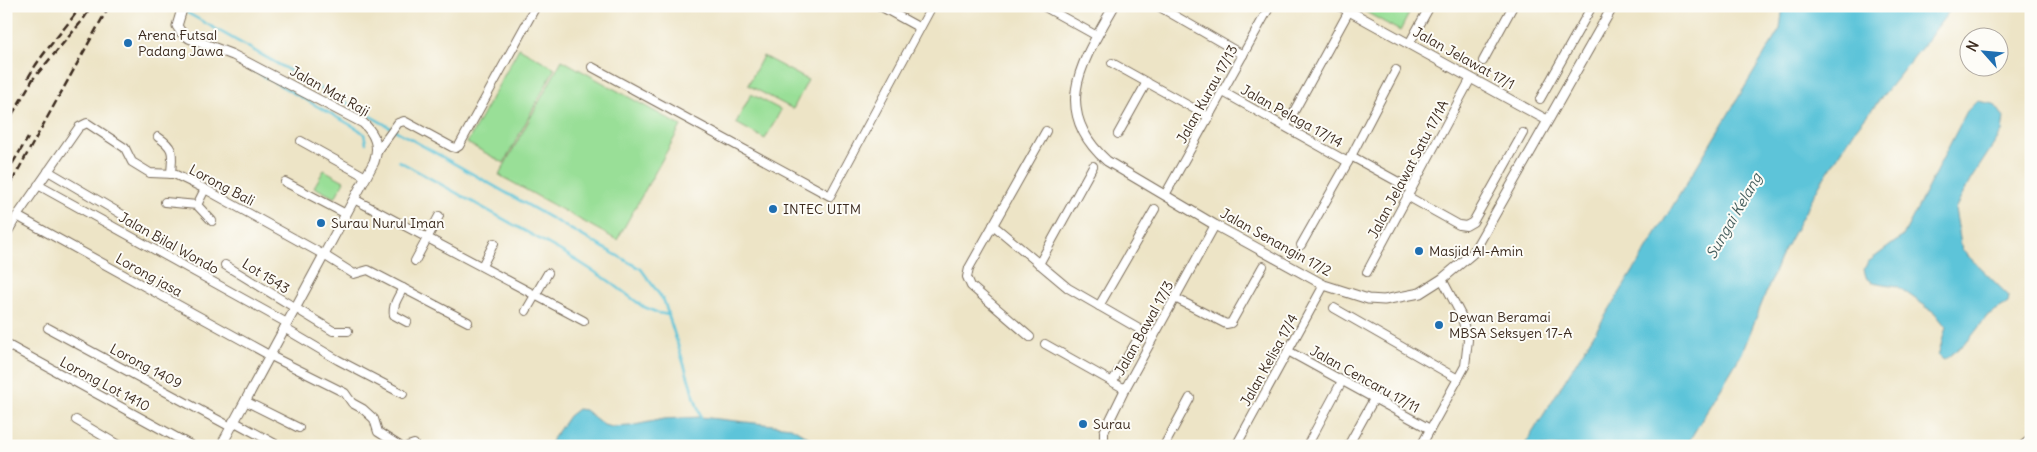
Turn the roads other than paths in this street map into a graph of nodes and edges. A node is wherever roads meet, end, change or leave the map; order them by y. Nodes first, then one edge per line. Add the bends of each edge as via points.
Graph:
1 (183, 6) edge
2 (536, 6) edge
3 (880, 6) edge
4 (932, 6) edge
5 (1043, 6) edge
6 (1114, 6) edge
7 (1158, 6) edge
8 (1270, 6) edge
9 (1340, 6) edge
10 (1430, 6) edge
11 (1514, 6) edge
12 (1613, 6) edge
13 (1590, 7) edge
14 (1349, 11) junction
15 (920, 28) junction
16 (1097, 36) junction
17 (1409, 44) junction
18 (1243, 55) junction
19 (1483, 61) dead end
20 (1112, 63) dead end
21 (592, 67) dead end
22 (1396, 70) dead end
23 (1471, 78) junction
24 (1146, 82) junction
25 (1223, 92) junction
26 (1540, 99) dead end
27 (1209, 117) junction
28 (1547, 120) junction
29 (1286, 126) junction
30 (1046, 131) dead end
31 (1522, 133) dead end
32 (1118, 134) dead end
33 (158, 137) dead end
34 (301, 141) dead end
35 (377, 152) junction
36 (1349, 159) junction
37 (1093, 166) dead end
38 (48, 171) junction
39 (171, 174) junction
40 (366, 177) junction
41 (285, 182) dead end
42 (38, 185) junction
43 (205, 189) junction
44 (1409, 193) junction
45 (1164, 194) junction
46 (354, 199) junction
47 (165, 202) dead end
48 (197, 205) junction
49 (1155, 209) dead end
50 (346, 214) junction
51 (123, 215) dead end
52 (17, 216) junction
53 (439, 216) dead end
54 (212, 221) dead end
55 (993, 225) junction
56 (1215, 225) junction
57 (6, 235) edge
58 (427, 238) junction
59 (494, 243) dead end
60 (1301, 244) dead end
61 (324, 255) junction
62 (415, 261) dead end
63 (1039, 264) junction
64 (225, 265) dead end
65 (482, 266) junction
66 (1263, 266) dead end
67 (1367, 272) dead end
68 (548, 273) dead end
69 (1442, 279) junction
70 (1324, 286) junction
71 (403, 288) junction
72 (535, 295) junction
73 (1175, 298) junction
74 (1100, 306) junction
75 (295, 308) junction
76 (1334, 308) dead end
77 (526, 311) dead end
78 (584, 321) dead end
79 (407, 322) dead end
80 (468, 322) dead end
81 (286, 325) junction
82 (48, 328) dead end
83 (348, 331) dead end
84 (1142, 332) junction
85 (1030, 337) dead end
86 (1153, 337) junction
87 (6, 344) edge
88 (1045, 344) dead end
89 (1288, 351) junction
90 (269, 355) junction
91 (1458, 379) junction
92 (1342, 381) junction
93 (1112, 382) junction
94 (1125, 389) junction
95 (403, 394) dead end
96 (1190, 398) dead end
97 (1374, 398) junction
98 (245, 401) junction
99 (76, 420) dead end
100 (232, 424) junction
101 (300, 428) dead end
102 (1430, 429) junction
103 (120, 446) edge
104 (192, 446) edge
105 (221, 446) edge
106 (279, 446) edge
107 (400, 446) edge
108 (1104, 446) edge
109 (1164, 446) edge
110 (1236, 446) edge
111 (1307, 446) edge
112 (1348, 446) edge
113 (1421, 446) edge

1 - 35 street, Jalan Mat Raji via 177,26 181,32 234,55 363,123 374,136
2 - 35 street via 459,146 452,147 404,122 398,123
3 - 15 street
4 - 15 street
5 - 16 street
6 - 16 street, Jalan Senangin 17/2
7 - 18 street
8 - 18 street, Jalan Kurau 17/13
9 - 14 street, Jalan Jelawat 17/1
10 - 17 street
11 - 19 street
12 - 28 street, Jalan Senangin 17/2
13 - 26 street
14 - 17 street, Jalan Jelawat 17/1
14 - 29 street
15 - 21 street via 830,196
16 - 45 street, Jalan Senangin 17/2 via 1085,59 1075,96 1076,114 1083,134 1107,161
17 - 23 street, Jalan Jelawat 17/1
18 - 25 street, Jalan Kurau 17/13
20 - 24 street
22 - 36 street
23 - 28 street, Jalan Jelawat 17/1
23 - 44 street, Jalan Jelawat Satu 17/1A
24 - 27 street
24 - 32 street
25 - 27 street, Jalan Kurau 17/13
25 - 29 street, Jalan Pelaga 17/14
27 - 45 street, Jalan Kurau 17/13
28 - 69 street, Jalan Senangin 17/2 via 1473,253
29 - 36 street, Jalan Pelaga 17/14
30 - 55 street
31 - 44 street, Jalan Pelaga 17/14 via 1473,222 1466,226 1459,225
33 - 39 street via 170,146
34 - 40 street
35 - 40 street
36 - 44 street, Jalan Pelaga 17/14
36 - 60 street
37 - 63 street
38 - 39 street, Lorong Bali via 79,126 88,123 125,148 132,162 155,174
38 - 42 street
38 - 51 street
39 - 43 street, Lorong Bali
40 - 46 street
41 - 50 street
42 - 52 street
42 - 81 street, Jalan Bilal Wondo
43 - 48 street
43 - 61 street, Lorong Bali
44 - 67 street, Jalan Jelawat Satu 17/1A
45 - 56 street, Jalan Senangin 17/2
46 - 50 street
46 - 58 street
47 - 48 street
48 - 54 street
49 - 74 street
50 - 61 street
52 - 57 street
52 - 90 street, Lorong jasa
53 - 58 street
55 - 63 street
55 - 85 street via 967,277 971,286
56 - 70 street, Jalan Senangin 17/2
56 - 73 street, Jalan Bawal 17/3
58 - 62 street
58 - 65 street
59 - 65 street
61 - 71 street, Lorong Bali via 354,274 368,270
61 - 75 street
63 - 74 street via 1068,288
64 - 75 street, Lot 1543
65 - 72 street
66 - 73 street via 1231,323 1226,324
68 - 72 street
69 - 70 street, Jalan Senangin 17/2 via 1420,294 1384,300 1368,299
69 - 91 street via 1461,315 1468,340 1465,366
70 - 89 street, Jalan Kelisa 17/4
71 - 79 street via 393,312
71 - 80 street, Lorong Bali
72 - 77 street
72 - 78 street
73 - 86 street, Jalan Bawal 17/3
74 - 84 street
75 - 81 street
75 - 83 street, Lot 1543 via 333,331
76 - 91 street
81 - 90 street
81 - 95 street via 338,360
82 - 100 street, Lorong 1409
84 - 86 street
84 - 93 street
86 - 94 street, Jalan Bawal 17/3
87 - 104 street, Lorong Lot 1410
88 - 93 street
89 - 92 street, Jalan Cencaru 17/11
89 - 110 street, Jalan Kelisa 17/4
90 - 98 street
90 - 107 street, Lorong jasa via 345,393 352,403 374,419 378,432
91 - 102 street
92 - 97 street, Jalan Cencaru 17/11
92 - 111 street
93 - 94 street
94 - 108 street, Jalan Bawal 17/3 via 1104,432
96 - 109 street
97 - 102 street, Jalan Cencaru 17/11
97 - 112 street
98 - 100 street
98 - 101 street
99 - 103 street
100 - 105 street
100 - 106 street, Lorong 1409
102 - 113 street

